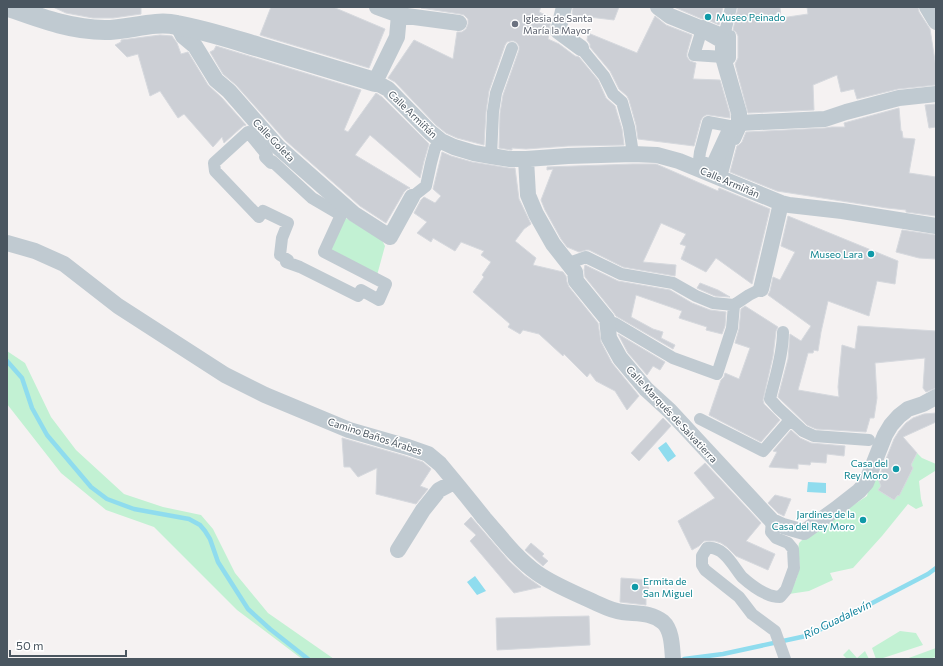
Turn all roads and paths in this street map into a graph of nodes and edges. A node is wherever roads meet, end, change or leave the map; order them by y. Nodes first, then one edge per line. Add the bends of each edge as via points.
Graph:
1 (9, 7) edge
2 (377, 7) edge
3 (564, 7) edge
4 (658, 7) edge
5 (731, 7) edge
6 (927, 7) edge
7 (398, 11) edge
8 (936, 22) edge
9 (459, 23) dead end
10 (176, 24) junction
11 (702, 29) junction
12 (724, 38) junction
13 (512, 48) dead end
14 (581, 48) joint
15 (723, 56) junction
16 (375, 82) junction
17 (936, 94) edge
18 (737, 125) junction
19 (440, 141) junction
20 (633, 154) junction
21 (491, 156) junction
22 (526, 159) junction
23 (712, 170) junction
24 (412, 197) joint
25 (781, 203) junction
26 (288, 223) joint
27 (936, 226) edge
28 (7, 243) edge
29 (569, 263) junction
30 (761, 289) joint
31 (734, 305) junction
32 (614, 324) dead end
33 (783, 332) dead end
34 (936, 397) edge
35 (700, 419) dead end
36 (790, 420) junction
37 (869, 440) dead end
38 (454, 482) junction
39 (772, 521) junction
40 (398, 550) dead end
41 (673, 659) edge
42 (785, 659) edge

1 - 10 street, Calle Armiñán via 76,28 106,30
2 - 7 street
3 - 14 street via 558,31
4 - 11 street via 670,16
5 - 12 street
6 - 8 street
7 - 9 street
7 - 16 street via 397,37
10 - 16 street, Calle Armiñán
10 - 24 street, Calle Goleta via 183,36 195,46 216,80 278,147 354,214 390,237
11 - 12 street
11 - 15 street via 694,55
12 - 15 street
13 - 21 street via 496,93
14 - 20 street via 604,76 613,94 622,102
15 - 18 street via 739,112
16 - 19 street, Calle Armiñán via 388,90
17 - 18 street via 899,98 825,119
18 - 23 street via 729,132
18 - 23 street via 708,122 700,160
19 - 21 street, Calle Armiñán
19 - 24 street via 435,148 426,186
20 - 22 street, Calle Armiñán
20 - 23 street, Calle Armiñán via 657,155
21 - 22 street, Calle Armiñán
22 - 29 street, Calle Marqués de Salvatierra via 528,195 553,244
23 - 25 street, Calle Armiñán
25 - 27 street, Calle Armiñán
25 - 30 street
26 - 26 street via 263,211 259,217 215,171 214,163 248,132 271,163 272,161 312,198 341,215 324,252 386,284 379,300 361,290 358,296 286,262 288,260 280,255 282,238
28 - 38 street, Camino Baños Árabes via 35,251 64,264 118,306 225,375 265,395 349,430 428,454
29 - 31 street via 586,257 621,274 673,283 713,303
29 - 39 street, Calle Marqués de Salvatierra via 575,272 576,281 607,319 609,338 620,358 646,389 670,411
30 - 31 street
31 - 32 street via 732,328 717,374 673,358
33 - 36 street via 783,343 770,399
34 - 39 street via 908,409 899,416 884,435 866,483 836,509 804,532
35 - 36 street via 763,451
36 - 37 street via 814,436
38 - 40 street via 439,490
38 - 41 street, Camino Baños Árabes via 502,539 537,573 605,608 648,614 658,618 666,626 670,636
39 - 42 street via 771,532 776,538 788,543 794,554 794,568 786,590 780,596 775,597 752,585 730,560 715,549 707,548 702,556 702,565 739,597 752,614 775,631

